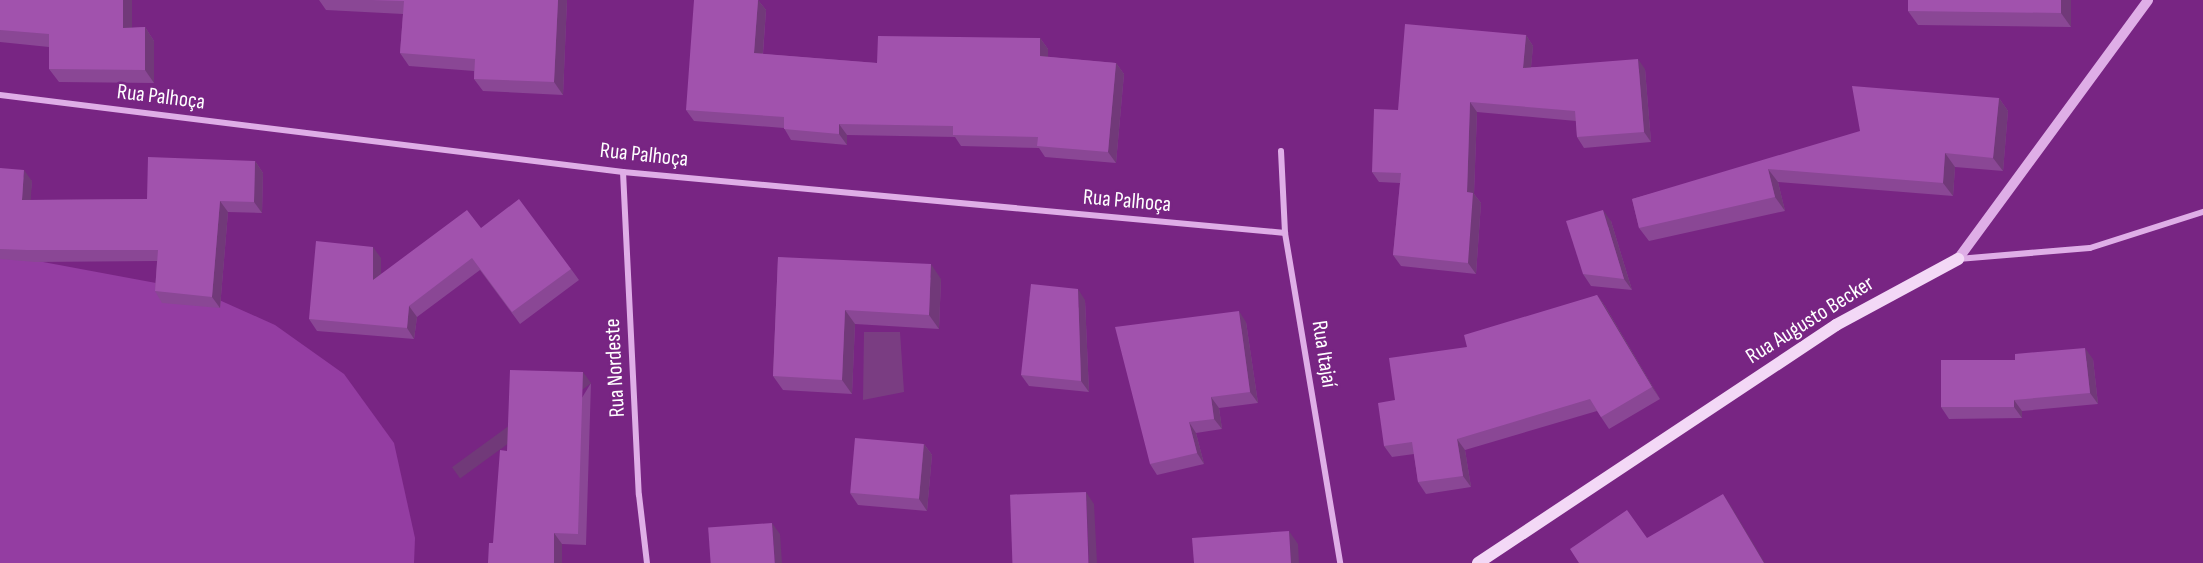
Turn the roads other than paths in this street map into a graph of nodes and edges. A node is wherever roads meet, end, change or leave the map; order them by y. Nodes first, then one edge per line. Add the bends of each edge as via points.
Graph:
1 (2148, 0) edge
2 (0, 95) edge
3 (1281, 151) dead end
4 (623, 172) junction
5 (2203, 212) edge
6 (1285, 233) junction
7 (1958, 259) junction
8 (647, 563) edge
9 (1340, 563) edge
10 (1478, 563) edge

1 - 7 street
2 - 4 street, Rua Palhoça
3 - 6 street, Rua Itajaí
4 - 6 street, Rua Palhoça
4 - 8 street, Rua Nordeste via 639,495
5 - 7 street, Rua Augusto Becker via 2090,248
6 - 9 street, Rua Itajaí
7 - 10 main road, Rua Augusto Becker via 1836,325

